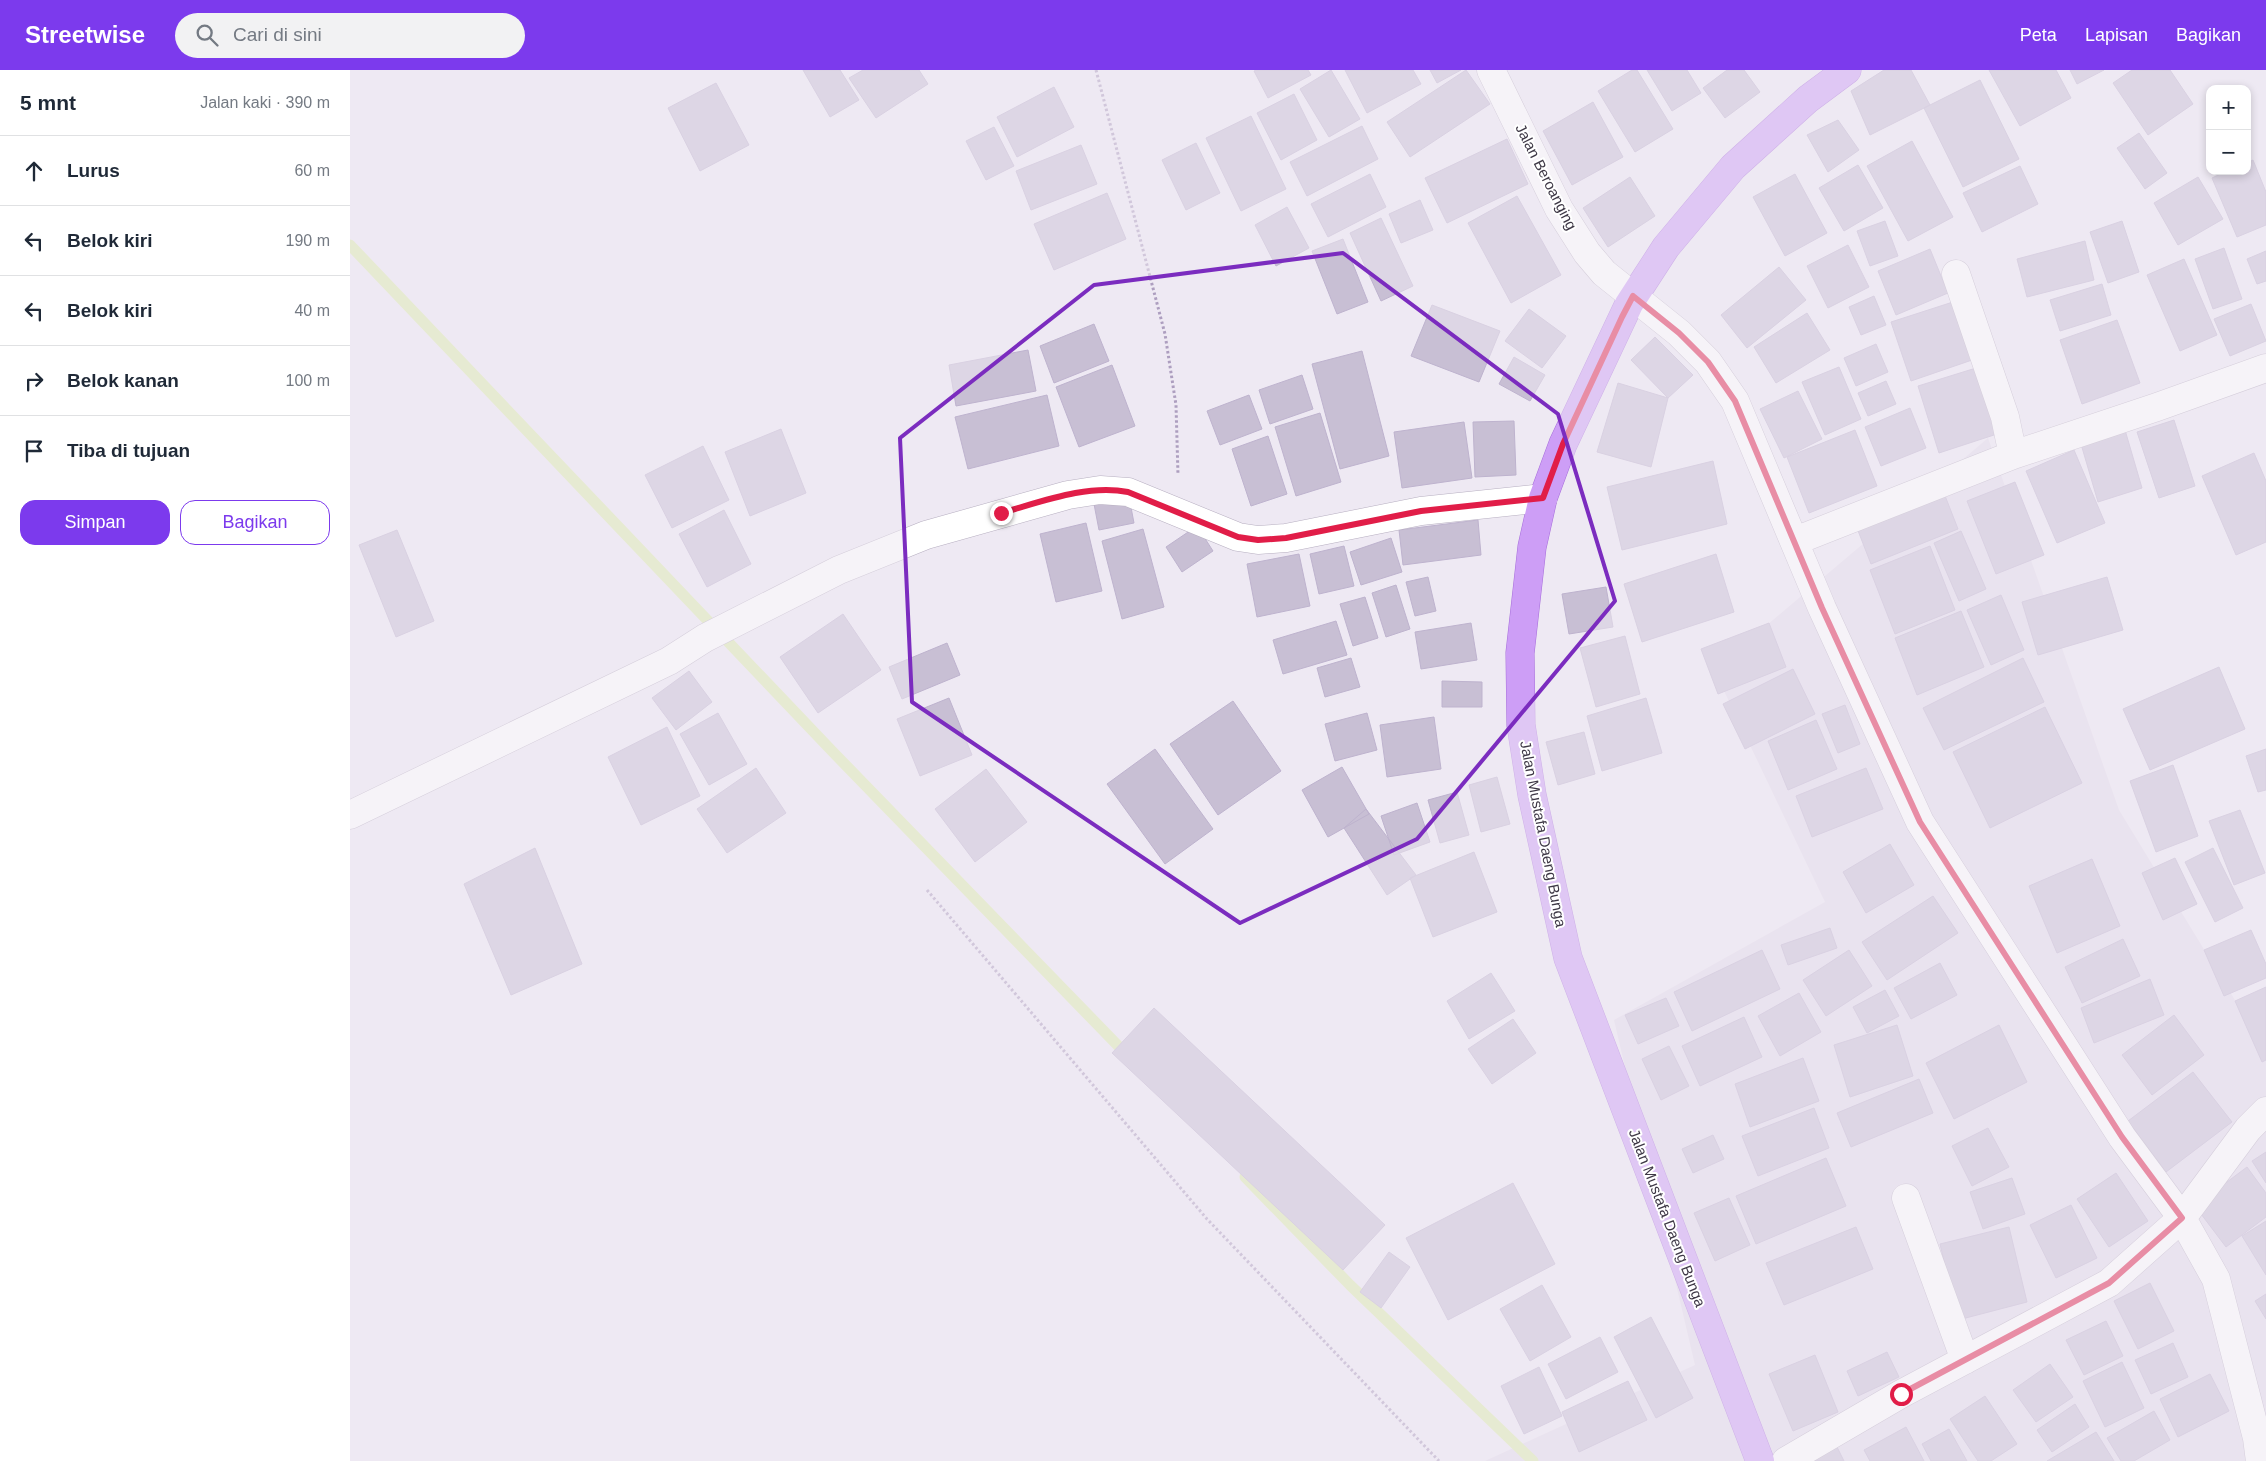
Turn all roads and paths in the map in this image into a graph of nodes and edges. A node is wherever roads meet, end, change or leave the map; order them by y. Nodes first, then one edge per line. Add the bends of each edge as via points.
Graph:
1 (1096, 70) edge
2 (1491, 70) edge
3 (1847, 70) edge
4 (1956, 274) dead end
5 (1633, 296) junction
6 (2266, 368) edge
7 (2013, 455) junction
8 (1543, 498) junction
9 (1175, 512) junction
10 (1795, 541) junction
11 (350, 815) edge
12 (927, 890) dead end
13 (2266, 1111) edge
14 (1906, 1198) dead end
15 (2182, 1218) junction
16 (1965, 1360) junction
17 (1439, 1461) edge
18 (1760, 1461) edge
19 (1786, 1461) edge
20 (2260, 1461) edge

1 - 9 path via 1165,334 1176,406 1179,462
2 - 5 street, Jalan Beroanging via 1559,209 1604,273
3 - 5 main road, Jalan Mustafa Daeng Bunga via 1808,99 1733,167 1666,247
4 - 7 street via 2005,417
5 - 8 main road, Jalan Mustafa Daeng Bunga via 1563,444
5 - 10 street, Jalan Beroanging via 1679,333 1708,362 1735,401
6 - 7 street
7 - 10 street
8 - 9 street via 1421,511 1286,538 1258,540 1238,537
8 - 18 main road, Jalan Mustafa Daeng Bunga via 1532,547 1520,652 1521,725 1532,795 1568,958
9 - 11 street via 1128,492 1100,490 1068,495 926,535 839,570 705,638 669,661
10 - 15 street, Jalan Beroanging via 1822,608 1920,822 2122,1137
12 - 17 path via 1207,1219
13 - 15 street via 2248,1129
14 - 16 street
15 - 16 street via 2109,1283
15 - 20 street, Jalan Beroanging via 2216,1279
16 - 19 street

